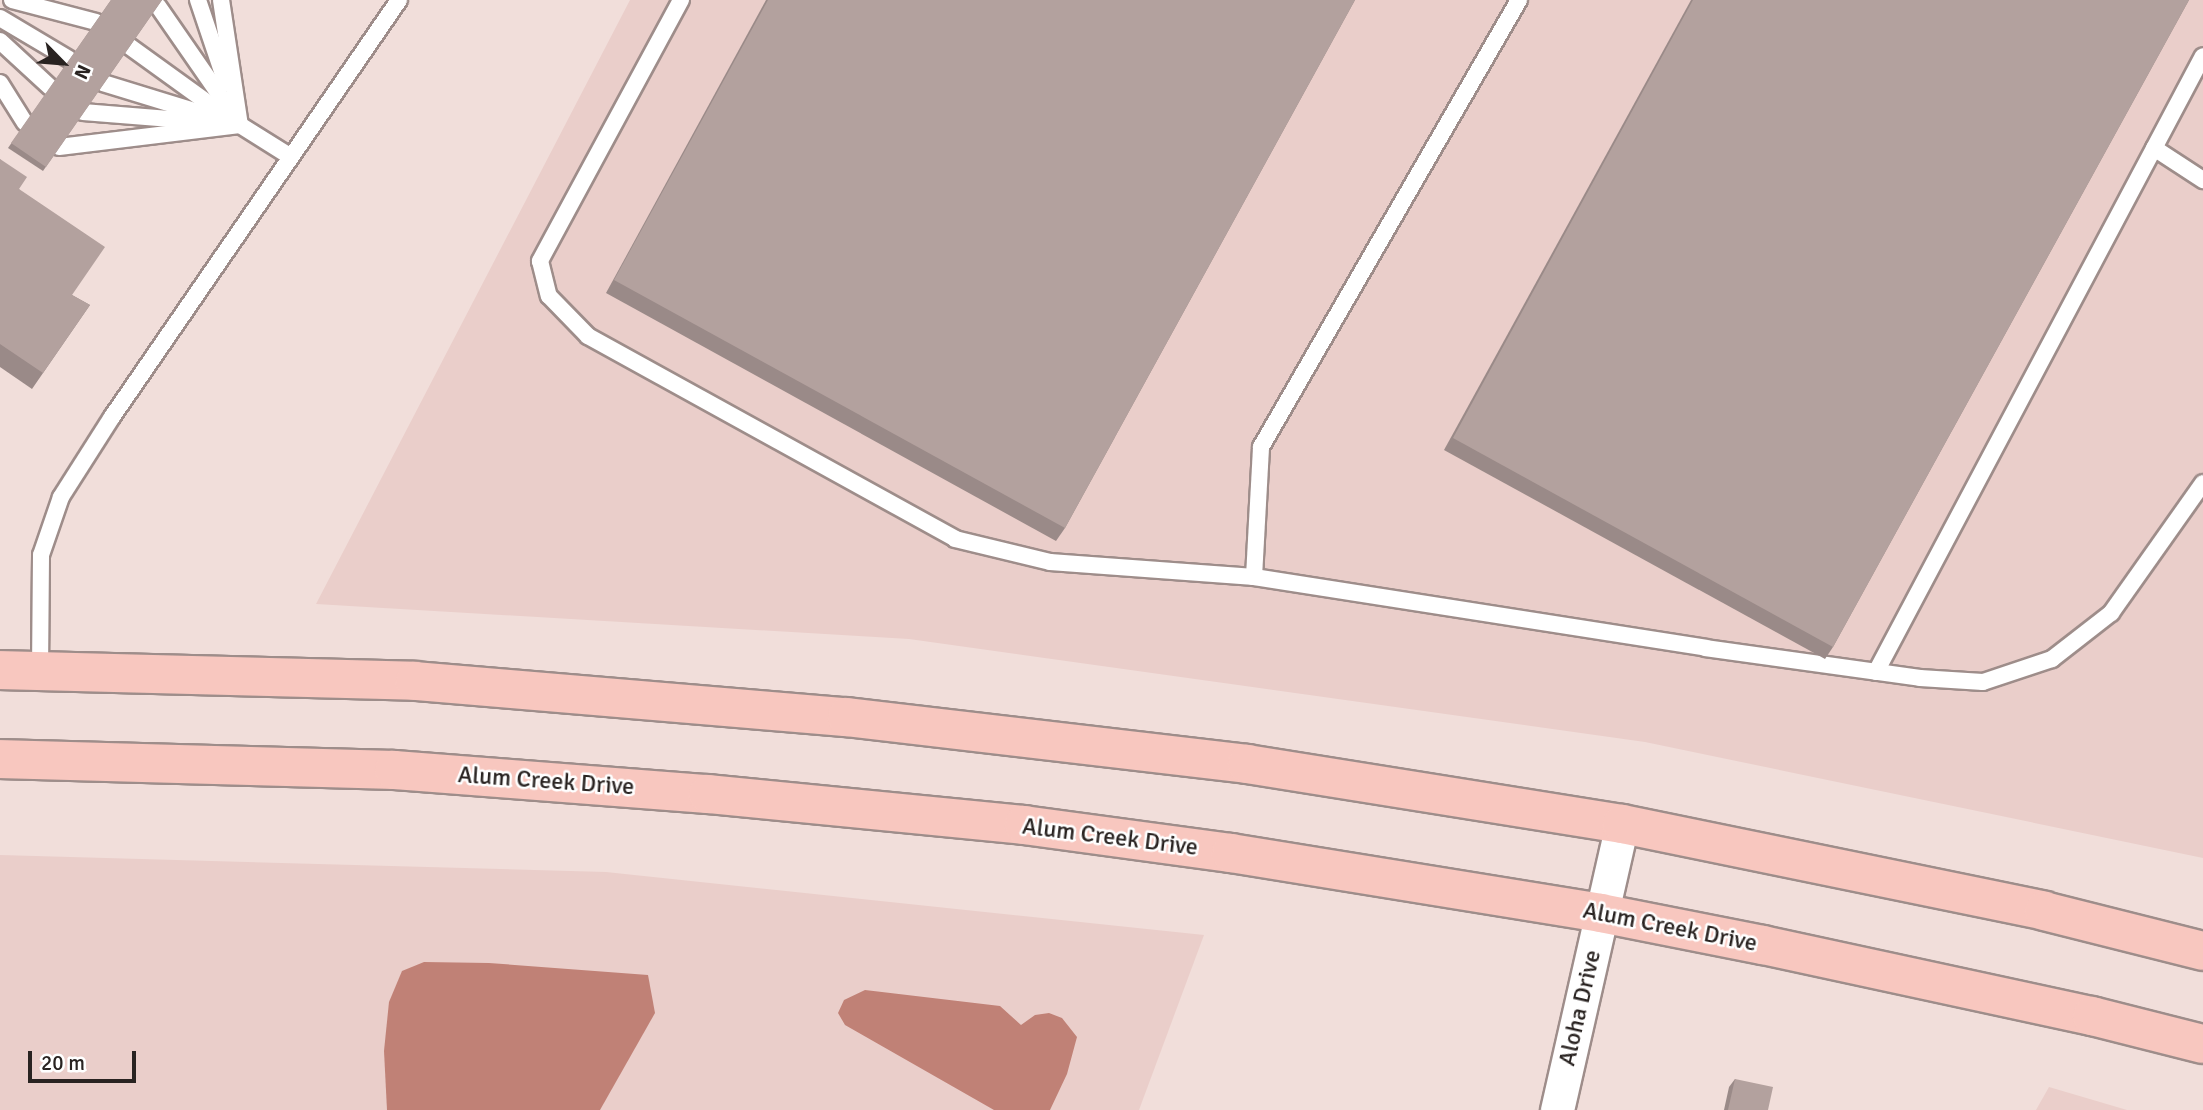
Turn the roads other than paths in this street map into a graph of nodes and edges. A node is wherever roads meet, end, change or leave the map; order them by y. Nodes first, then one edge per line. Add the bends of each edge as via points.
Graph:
1 (12, 0) edge
2 (198, 0) edge
3 (221, 0) edge
4 (399, 0) edge
5 (681, 0) edge
6 (1519, 0) edge
7 (158, 6) edge
8 (0, 18) edge
9 (96, 22) edge
10 (0, 41) edge
11 (129, 46) edge
12 (2203, 56) edge
13 (69, 59) edge
14 (0, 83) edge
15 (103, 83) edge
16 (50, 88) edge
17 (83, 112) edge
18 (25, 123) edge
19 (240, 125) junction
20 (59, 147) edge
21 (2154, 148) junction
22 (291, 157) junction
23 (2203, 180) edge
24 (2203, 483) edge
25 (1254, 577) junction
26 (0, 670) edge
27 (40, 671) junction
28 (1876, 672) junction
29 (0, 759) edge
30 (1622, 824) junction
31 (1601, 913) junction
32 (2203, 951) edge
33 (2203, 1044) edge
34 (1556, 1110) edge

1 - 9 lane
2 - 19 lane
3 - 19 lane
4 - 22 lane
5 - 25 lane via 540,261 549,296 588,336 955,538 1051,562
6 - 25 lane via 1261,447
7 - 19 lane
8 - 13 lane
10 - 16 lane
11 - 19 lane
12 - 21 lane
14 - 18 lane
15 - 19 lane
17 - 19 lane
19 - 20 lane
19 - 22 lane
21 - 23 lane
21 - 28 lane
22 - 27 lane via 61,497 41,555
24 - 28 lane via 2111,613 2052,659 1983,682
25 - 28 lane
26 - 27 main road
27 - 30 main road via 415,681 847,717 1247,764
29 - 31 main road, Alum Creek Drive via 394,770 788,801 1024,825 1231,853
30 - 31 street, Aloha Drive
30 - 32 main road via 2044,911
31 - 33 main road, Alum Creek Drive via 1790,950
31 - 34 street, Aloha Drive

